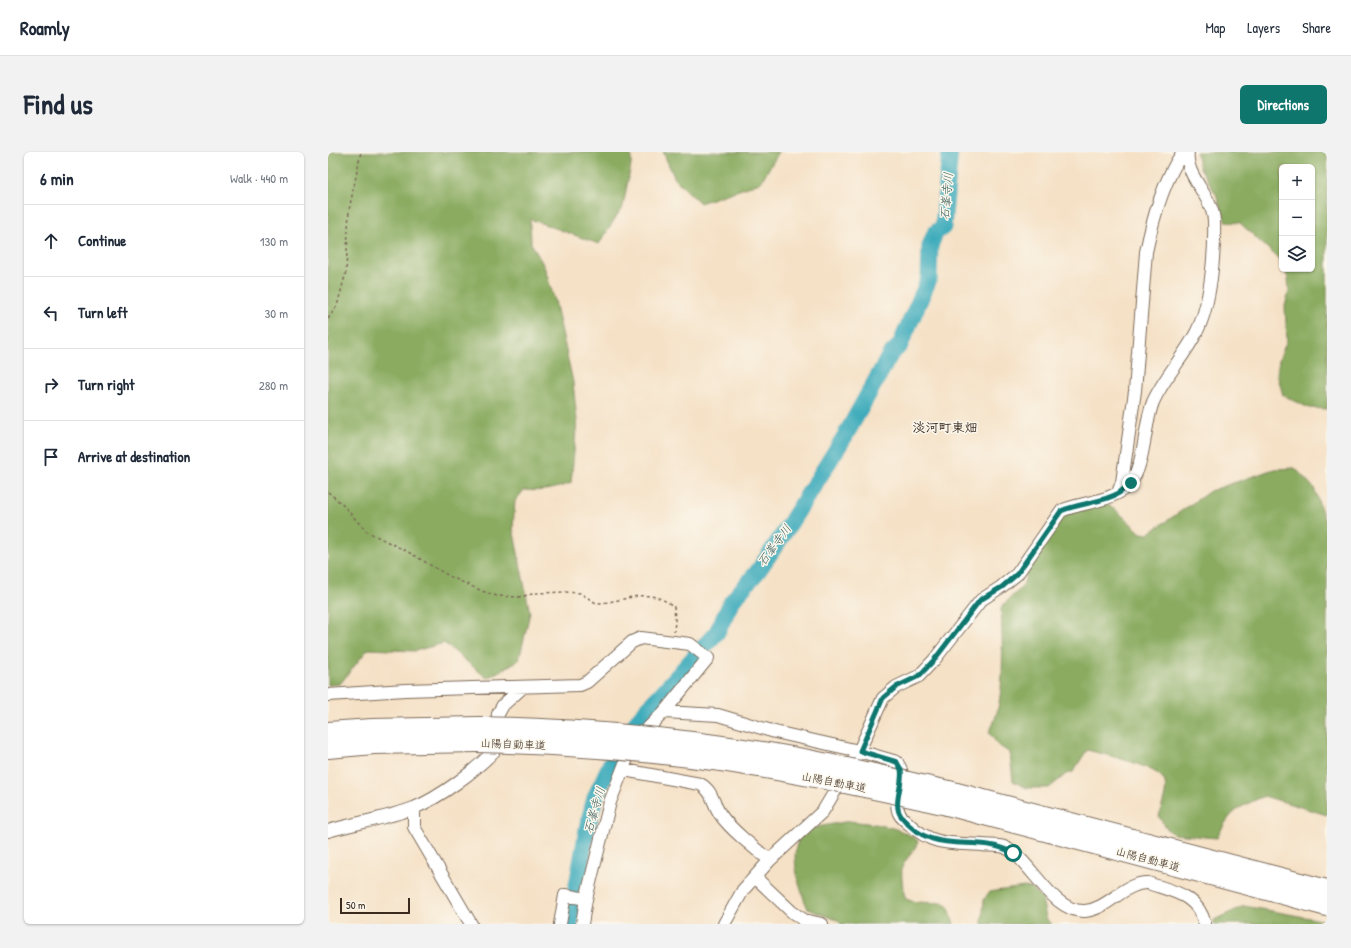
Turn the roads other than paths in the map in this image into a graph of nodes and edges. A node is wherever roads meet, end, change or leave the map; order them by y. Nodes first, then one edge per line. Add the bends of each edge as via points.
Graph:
1 (1183, 152) edge
2 (1188, 152) edge
3 (1118, 493) junction
4 (523, 687) junction
5 (328, 695) edge
6 (664, 712) junction
7 (328, 731) edge
8 (328, 749) edge
9 (860, 751) junction
10 (624, 770) junction
11 (948, 798) junction
12 (414, 808) junction
13 (328, 831) edge
14 (770, 860) junction
15 (755, 877) junction
16 (1327, 889) edge
17 (586, 899) junction
18 (1327, 907) edge
19 (471, 924) edge
20 (560, 924) edge
21 (582, 924) edge
22 (724, 924) edge
23 (822, 924) edge
24 (1205, 924) edge

1 - 3 street via 1164,191 1146,252 1135,391 1122,482
2 - 3 street via 1189,167 1214,214 1214,239 1204,316 1196,334 1153,402 1140,459 1131,483
3 - 9 street via 1061,511 1017,574 1002,587 980,600 919,676 896,687 883,698
4 - 5 street
4 - 6 street via 580,685 587,682 632,642 641,638 690,644 708,658
4 - 12 street via 503,705 498,714 494,751 440,794
6 - 9 street via 718,715 775,732
6 - 10 street via 639,737
7 - 11 highway, 山陽自動車道, bridge via 478,726 540,727 630,734 798,757
8 - 11 highway, 山陽自動車道, bridge via 374,745 476,743 618,750 720,762
9 - 14 street via 822,811
9 - 24 street via 897,762 902,770 898,808 900,815 920,834 940,842 1003,847 1013,853 1051,894 1072,909 1085,911 1099,908 1125,890 1148,883 1187,897 1198,906
10 - 14 street via 700,784 706,788 720,814 756,850
10 - 17 street via 610,802
11 - 16 highway, 山陽自動車道
11 - 18 highway, 山陽自動車道
12 - 13 street
12 - 19 street via 414,827
14 - 15 street
15 - 22 street via 743,890
15 - 23 street via 792,912 804,920
17 - 20 street via 565,895
17 - 21 street

